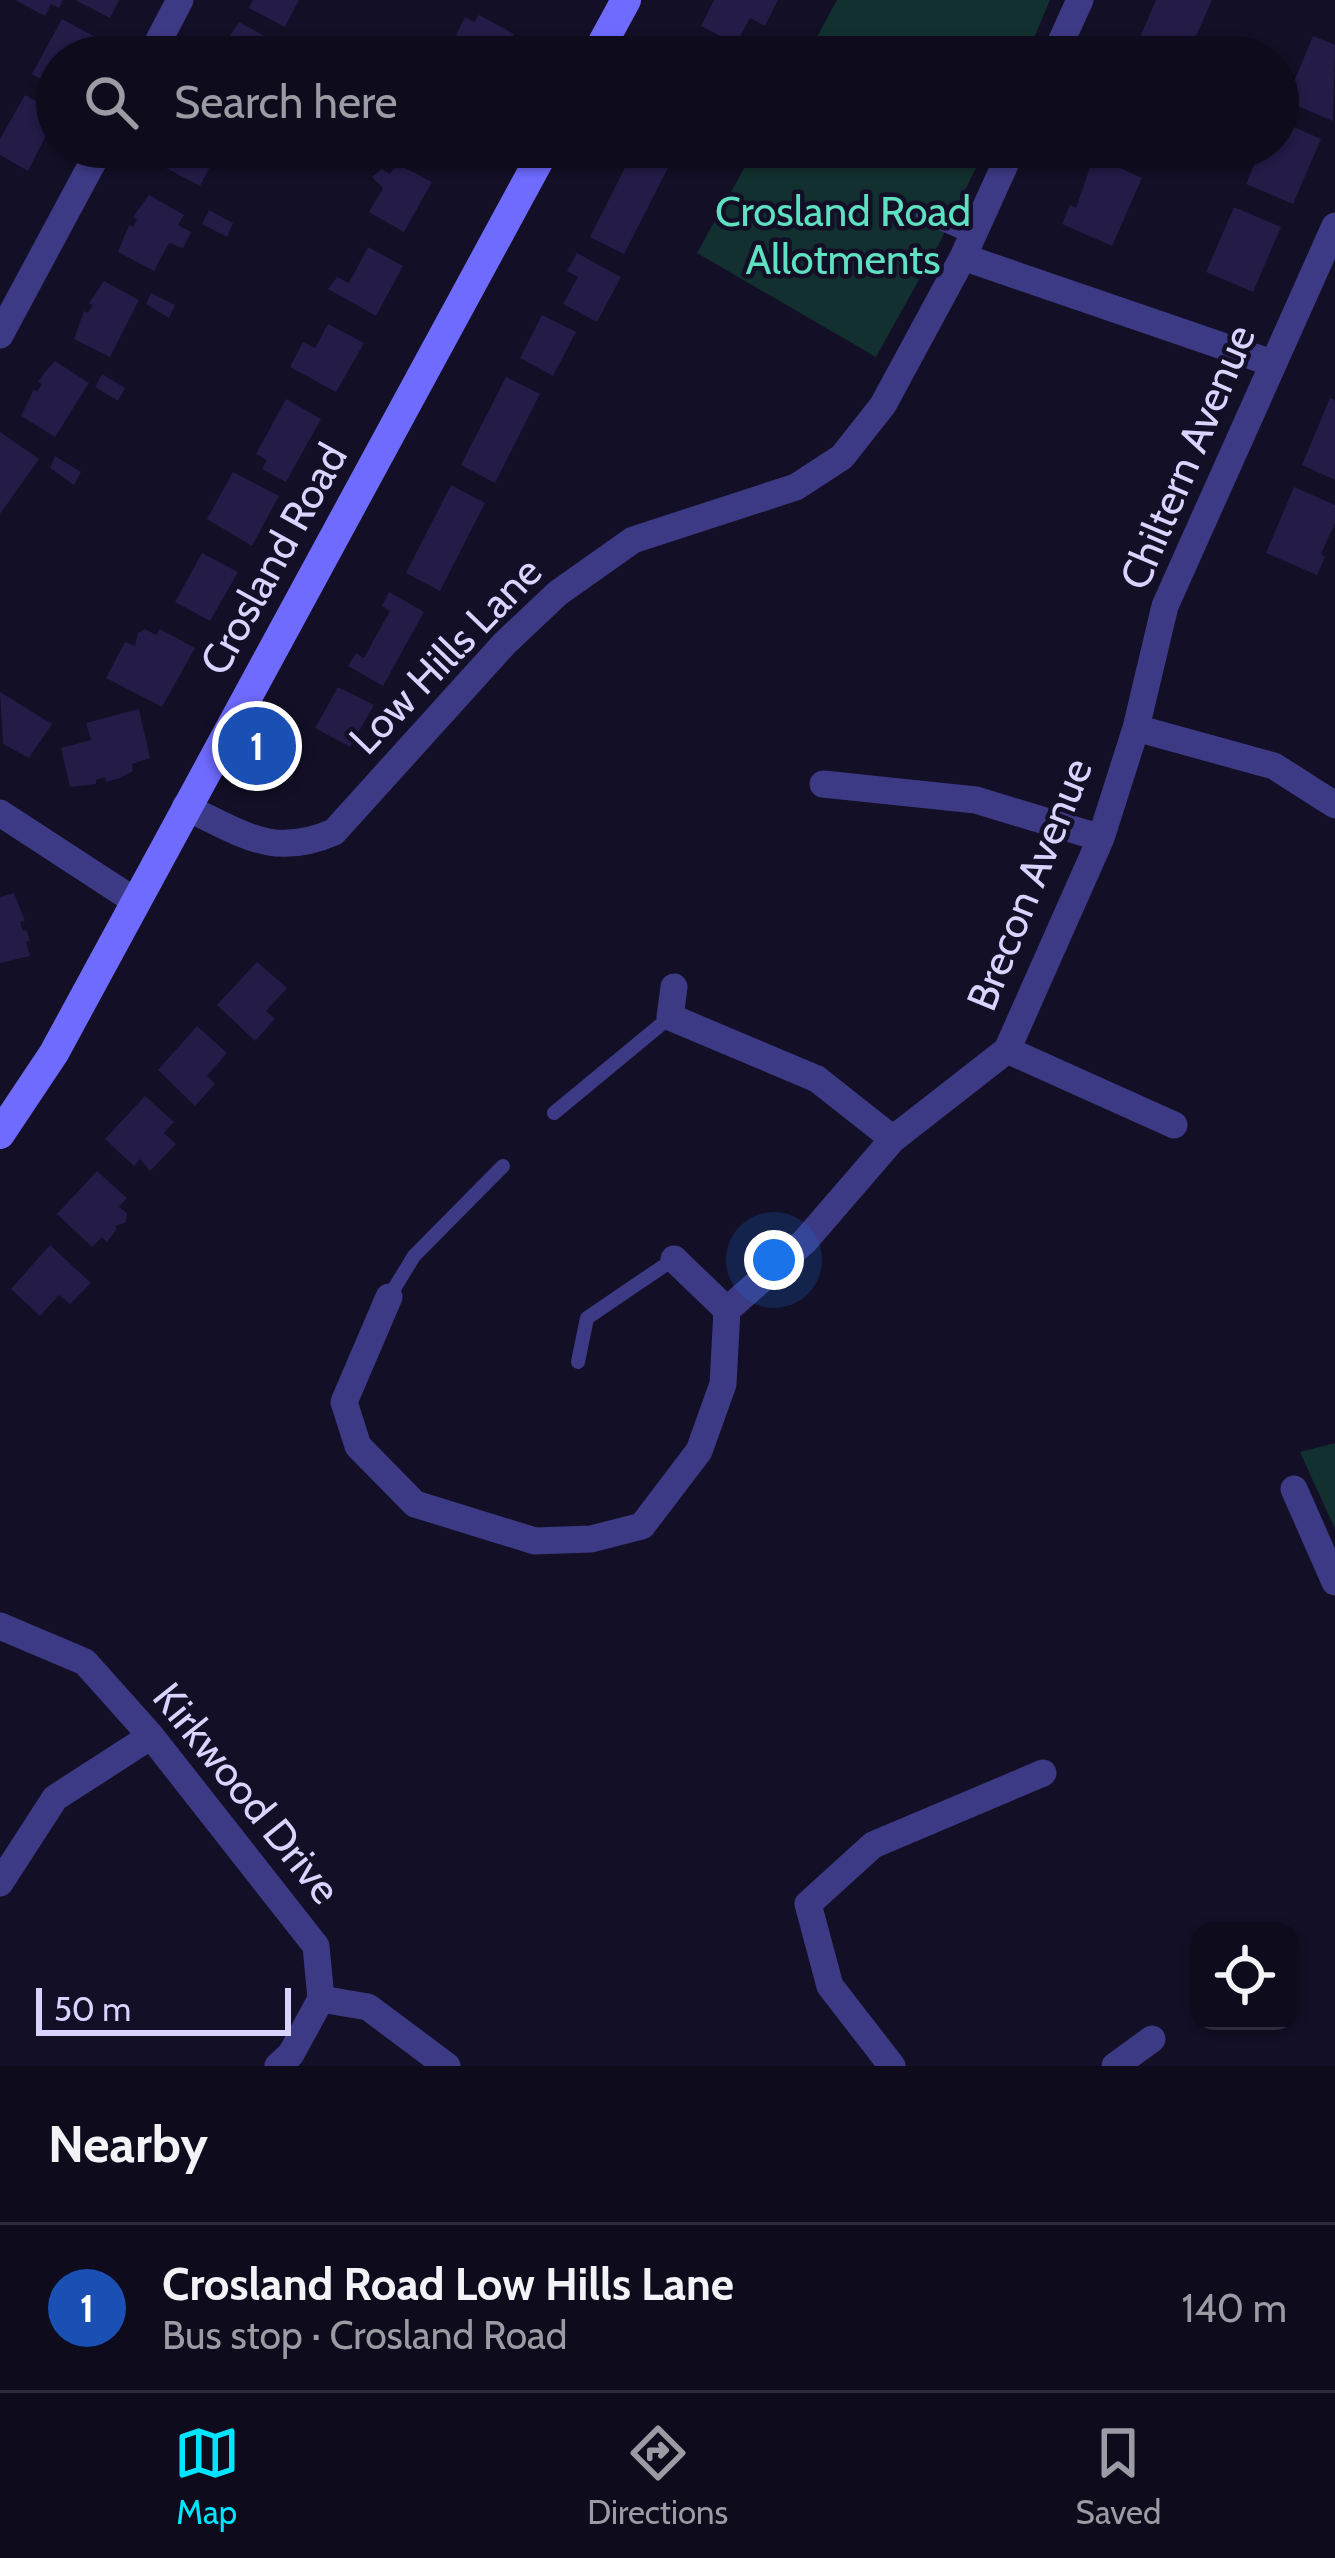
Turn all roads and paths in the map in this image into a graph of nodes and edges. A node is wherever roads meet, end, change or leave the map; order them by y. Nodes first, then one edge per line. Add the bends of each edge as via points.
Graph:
1 (180, 0) edge
2 (626, 0) edge
3 (1080, 0) edge
4 (161, 36) edge
5 (606, 36) edge
6 (1064, 36) edge
7 (90, 168) edge
8 (535, 168) edge
9 (1004, 168) edge
10 (923, 215) dead end
11 (1335, 226) edge
12 (968, 248) junction
13 (0, 335) edge
14 (1272, 363) junction
15 (1136, 728) junction
16 (823, 784) dead end
17 (1335, 805) edge
18 (185, 807) junction
19 (0, 813) edge
20 (1101, 838) junction
21 (135, 902) junction
22 (674, 987) dead end
23 (670, 1017) junction
24 (1006, 1050) junction
25 (554, 1113) dead end
26 (1174, 1125) dead end
27 (0, 1134) edge
28 (893, 1138) junction
29 (502, 1166) dead end
30 (674, 1259) joint
31 (389, 1297) joint
32 (727, 1310) junction
33 (578, 1362) dead end
34 (1294, 1489) dead end
35 (1335, 1582) edge
36 (0, 1626) edge
37 (151, 1736) junction
38 (1042, 1773) dead end
39 (0, 1883) edge
40 (321, 1999) junction
41 (1152, 2039) dead end
42 (278, 2066) edge
43 (447, 2066) edge
44 (892, 2066) edge
45 (1114, 2066) edge

1 - 4 street
2 - 5 street
3 - 6 street
7 - 13 street
8 - 18 street, Crosland Road
9 - 12 street, Low Hills Lane
10 - 12 lane
11 - 14 street, Chiltern Avenue
12 - 14 street
12 - 18 street, Low Hills Lane via 883,405 842,457 796,487 633,540 558,593 334,832 302,846 267,844
14 - 15 street, Chiltern Avenue via 1165,606
15 - 17 street via 1274,766
15 - 20 street, Brecon Avenue
16 - 20 street via 976,800
18 - 21 street, Crosland Road
19 - 21 street
20 - 24 street, Brecon Avenue
21 - 27 street, Crosland Road
22 - 23 street
23 - 25 lane
23 - 28 street via 817,1079
24 - 26 street
24 - 28 street, Brecon Avenue
28 - 32 street, Brecon Avenue via 805,1241
29 - 31 lane via 414,1256
30 - 32 street
30 - 33 lane via 587,1318
31 - 32 street via 344,1402 358,1446 415,1504 535,1540 591,1540 642,1526 699,1451 723,1384
34 - 35 street
36 - 37 street, Kirkwood Drive via 86,1662
37 - 39 street via 55,1798
37 - 40 street, Kirkwood Drive via 316,1946
38 - 44 street via 873,1845 808,1904 830,1986
40 - 42 street
40 - 43 street via 368,2007
41 - 45 street

